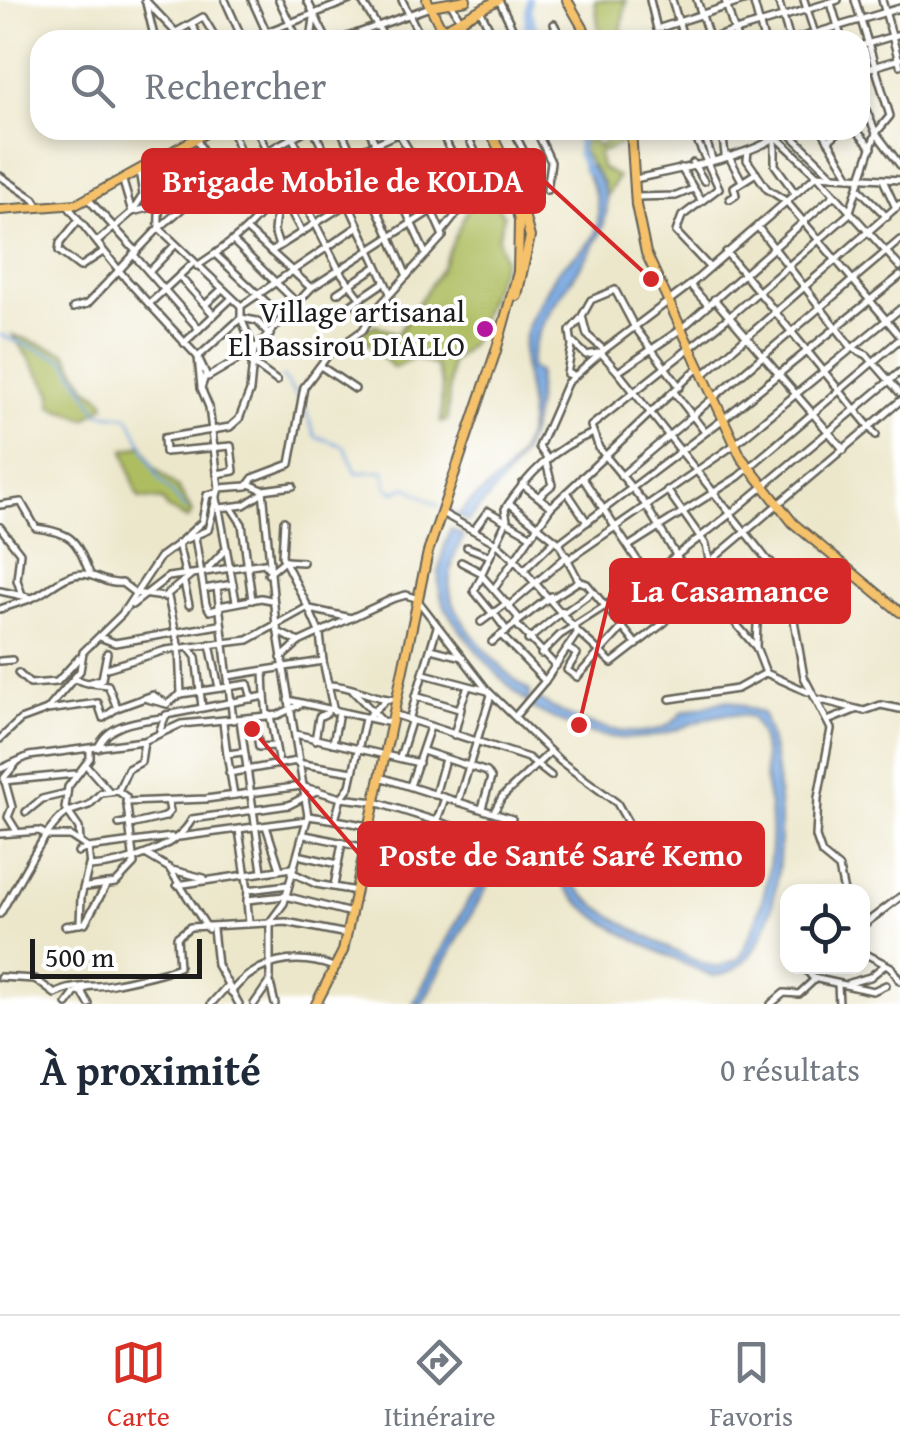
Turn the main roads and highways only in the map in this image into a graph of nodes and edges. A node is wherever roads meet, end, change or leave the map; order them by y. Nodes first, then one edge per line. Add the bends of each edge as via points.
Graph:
1 (466, 0) edge
2 (499, 0) edge
3 (567, 0) edge
4 (429, 3) edge
5 (442, 30) joint
6 (584, 30) edge
7 (192, 140) edge
8 (495, 140) edge
9 (633, 140) edge
10 (0, 210) edge
11 (900, 612) edge
12 (316, 1004) edge

1 - 4 main road
2 - 5 main road
3 - 6 main road
4 - 5 main road
7 - 10 main road via 88,198
8 - 12 main road via 525,205 530,244 416,598 347,934
9 - 11 main road via 646,253 747,469 776,507

